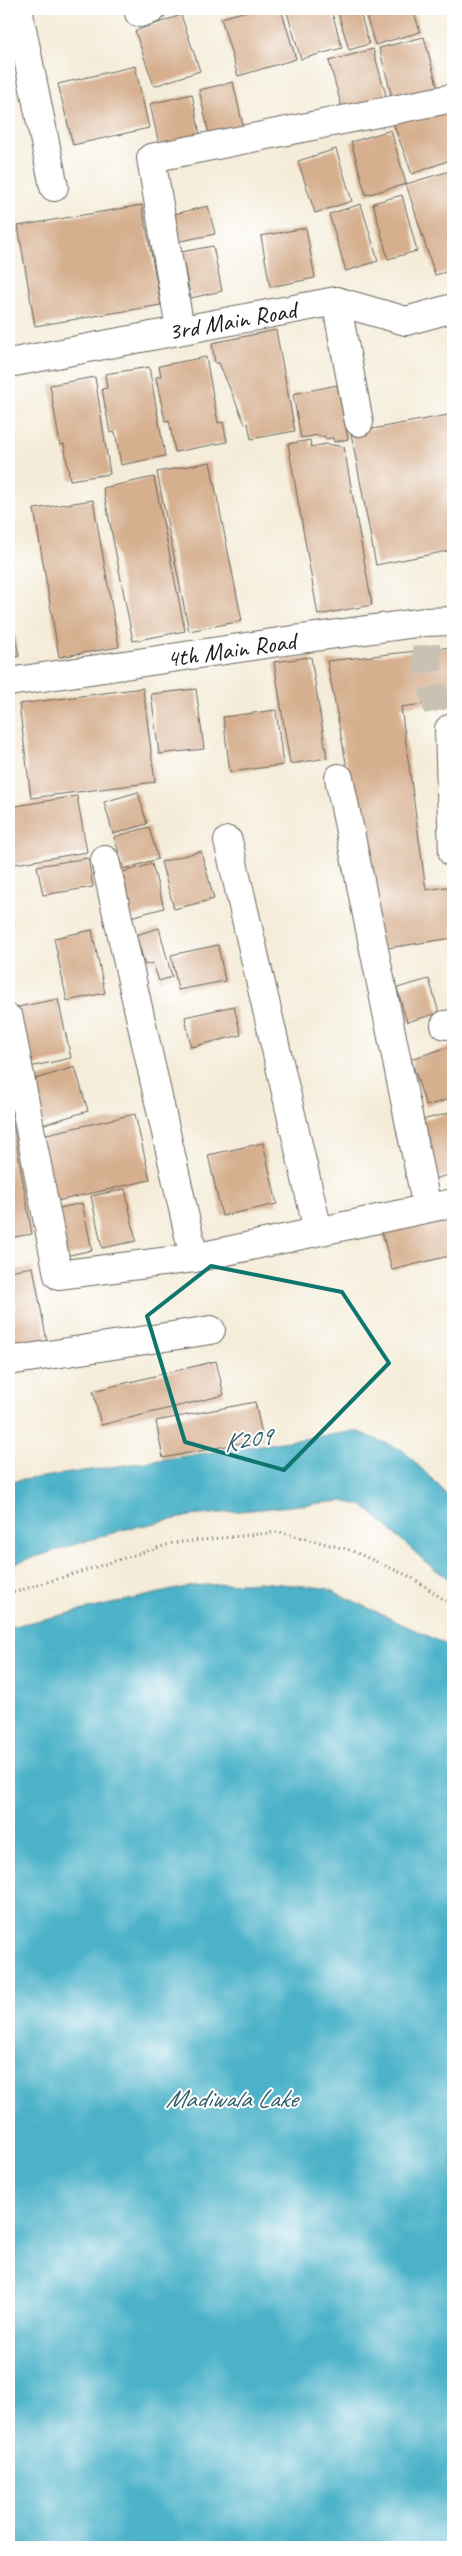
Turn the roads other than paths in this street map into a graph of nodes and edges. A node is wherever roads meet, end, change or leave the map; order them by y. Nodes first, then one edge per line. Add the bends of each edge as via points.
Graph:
1 (18, 9) edge
2 (453, 98) edge
3 (54, 187) dead end
4 (336, 301) junction
5 (453, 308) edge
6 (180, 329) junction
7 (9, 363) edge
8 (359, 422) dead end
9 (453, 621) edge
10 (9, 682) edge
11 (447, 724) tunnel mouth
12 (339, 778) dead end
13 (228, 841) dead end
14 (453, 853) edge
15 (105, 860) dead end
16 (9, 1020) edge
17 (440, 1205) edge
18 (318, 1232) junction
19 (194, 1258) junction
20 (211, 1330) dead end
21 (9, 1361) edge

1 - 3 street
2 - 6 street via 150,158
4 - 5 street, 3rd Main Road via 406,321
4 - 6 street, 3rd Main Road
4 - 8 street
6 - 7 street, 3rd Main Road
9 - 10 street, 4th Main Road via 425,634
11 - 14 street
12 - 17 street
13 - 18 street
15 - 19 street
16 - 19 street via 58,1276
17 - 18 street
18 - 19 street
20 - 21 street

